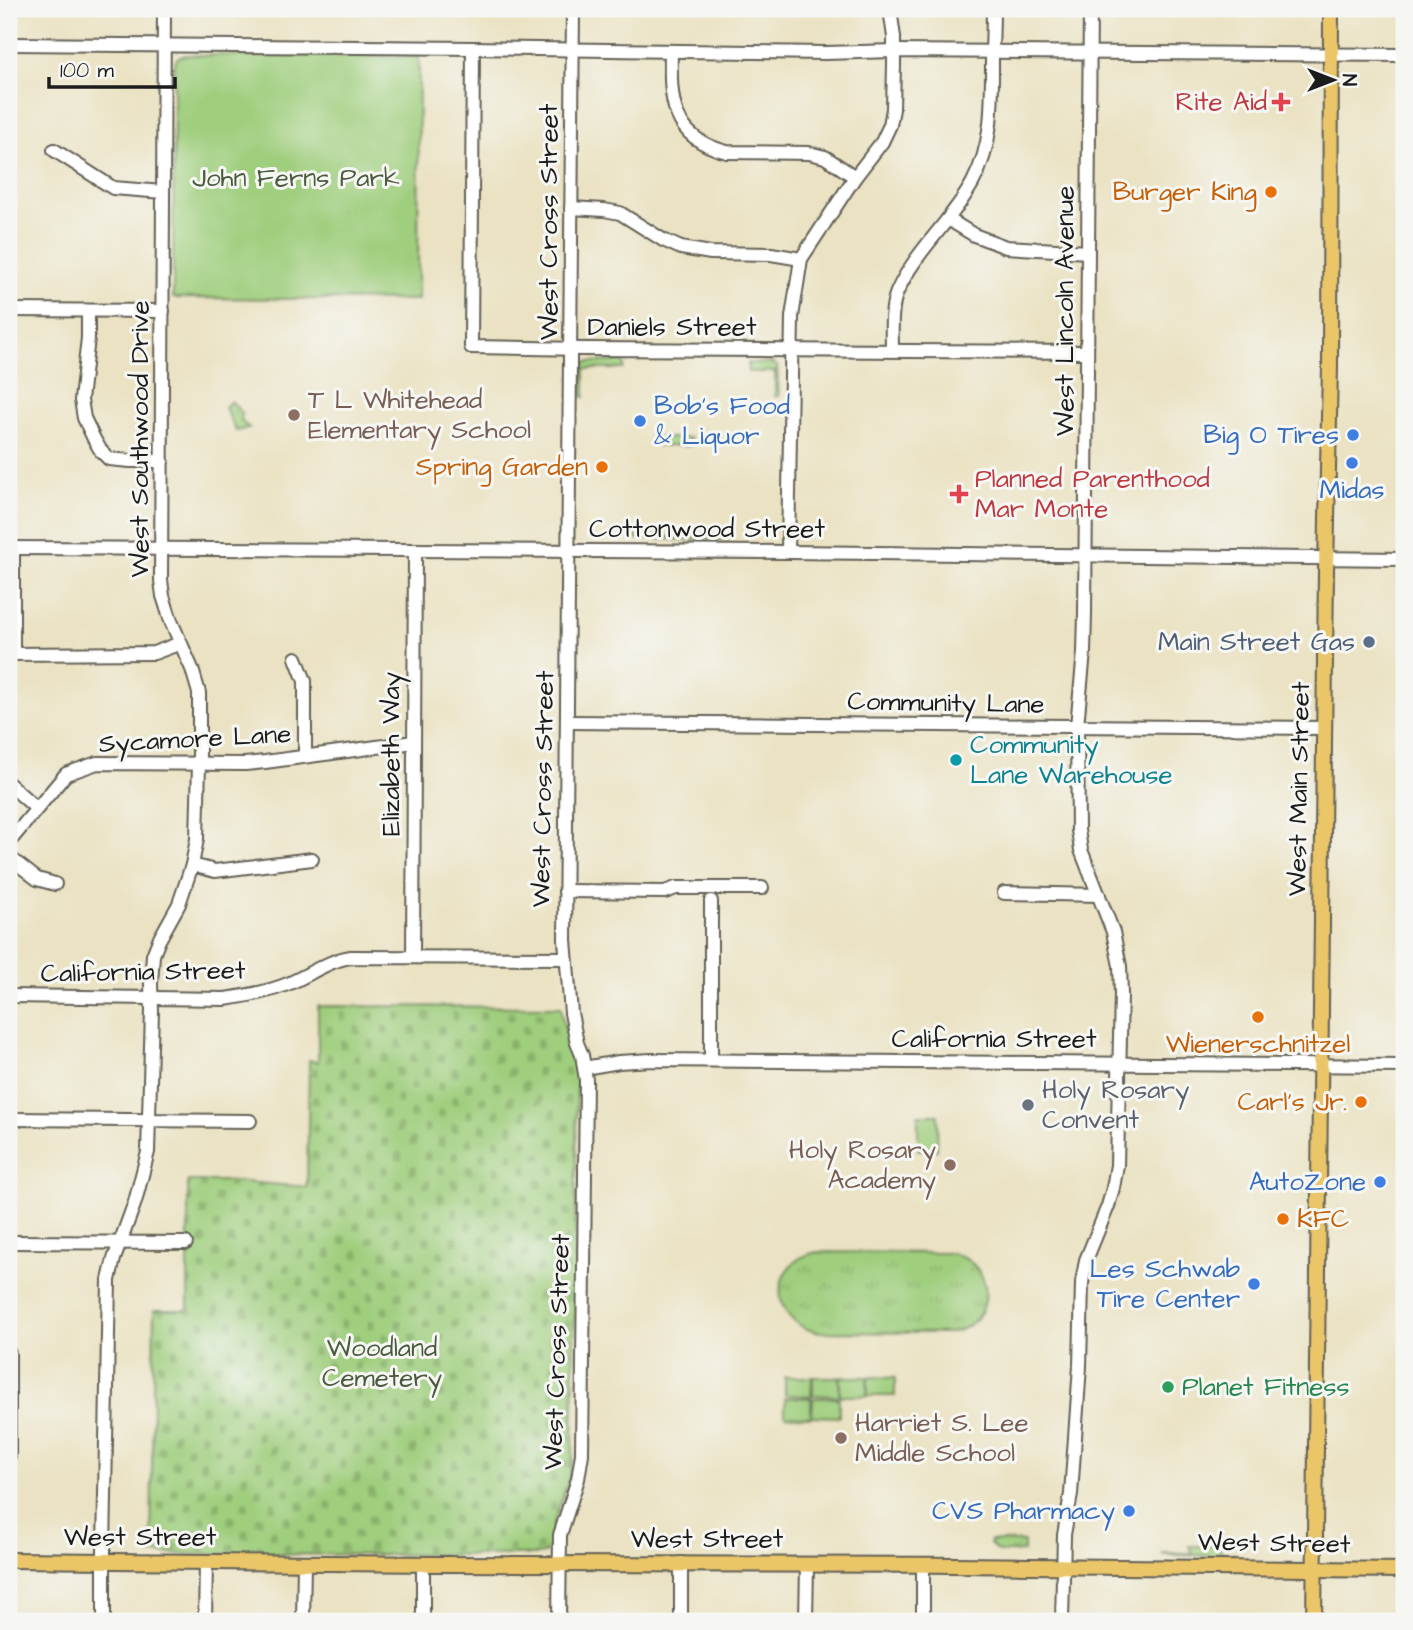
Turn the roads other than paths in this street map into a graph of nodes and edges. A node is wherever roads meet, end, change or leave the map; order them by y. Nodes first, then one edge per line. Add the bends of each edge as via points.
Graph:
1 (164, 9) edge
2 (573, 9) edge
3 (890, 9) edge
4 (992, 9) edge
5 (1090, 9) edge
6 (1331, 9) edge
7 (9, 44) edge
8 (164, 45) junction
9 (473, 48) junction
10 (573, 49) junction
11 (671, 51) junction
12 (894, 51) junction
13 (992, 52) junction
14 (1090, 53) junction
15 (1330, 55) junction
16 (1404, 55) edge
17 (54, 150) dead end
18 (855, 177) junction
19 (163, 192) junction
20 (571, 208) junction
21 (948, 219) junction
22 (1088, 252) junction
23 (801, 259) junction
24 (9, 310) edge
25 (88, 311) junction
26 (163, 312) junction
27 (570, 348) junction
28 (792, 350) junction
29 (892, 350) junction
30 (1087, 352) junction
31 (162, 461) junction
32 (11, 548) edge
33 (161, 549) junction
34 (415, 551) junction
35 (568, 551) junction
36 (788, 552) junction
37 (1086, 556) junction
38 (1326, 559) junction
39 (1404, 559) edge
40 (181, 643) junction
41 (11, 654) edge
42 (296, 658) dead end
43 (567, 722) junction
44 (1077, 726) junction
45 (1324, 728) junction
46 (414, 742) junction
47 (304, 756) junction
48 (199, 764) junction
49 (9, 784) edge
50 (36, 808) junction
51 (9, 842) edge
52 (9, 857) edge
53 (313, 859) dead end
54 (192, 865) junction
55 (55, 884) dead end
56 (762, 888) dead end
57 (565, 891) junction
58 (1004, 893) dead end
59 (1099, 895) junction
60 (711, 901) dead end
61 (413, 957) junction
62 (566, 958) junction
63 (9, 996) edge
64 (151, 999) junction
65 (711, 1060) junction
66 (1119, 1063) junction
67 (1320, 1065) junction
68 (1404, 1066) edge
69 (584, 1068) junction
70 (9, 1119) edge
71 (149, 1120) junction
72 (250, 1121) dead end
73 (9, 1242) edge
74 (120, 1243) junction
75 (186, 1243) dead end
76 (9, 1353) edge
77 (9, 1456) edge
78 (9, 1560) edge
79 (104, 1561) junction
80 (205, 1562) junction
81 (304, 1563) junction
82 (559, 1563) junction
83 (681, 1563) junction
84 (422, 1564) junction
85 (807, 1564) junction
86 (923, 1566) junction
87 (1062, 1566) junction
88 (1315, 1569) junction
89 (1404, 1570) edge
90 (104, 1621) edge
91 (205, 1621) edge
92 (303, 1621) edge
93 (422, 1621) edge
94 (559, 1621) edge
95 (681, 1621) edge
96 (806, 1621) edge
97 (923, 1621) edge
98 (1062, 1621) edge
99 (1314, 1621) edge

1 - 8 street, West Southwood Drive
2 - 10 street, West Cross Street
3 - 12 street
4 - 13 street
5 - 14 street, West Lincoln Avenue
6 - 15 main road, West Main Street
7 - 8 street
8 - 9 street
8 - 19 street, West Southwood Drive
9 - 10 street
9 - 27 street, Daniels Street via 471,347
10 - 11 street
10 - 20 street, West Cross Street
11 - 12 street
11 - 18 street via 673,106 690,134 727,152 825,157
12 - 13 street
12 - 18 street via 890,125
13 - 14 street
13 - 21 street via 992,108 984,157
14 - 15 street
14 - 22 street, West Lincoln Avenue
15 - 16 street
15 - 38 main road, West Main Street
17 - 19 street via 113,188
18 - 23 street
19 - 26 street, West Southwood Drive
20 - 23 street via 620,213 681,248
20 - 27 street, West Cross Street
21 - 22 street via 1006,247
21 - 29 street via 896,294
22 - 30 street, West Lincoln Avenue
23 - 28 street
24 - 25 street
25 - 26 street
25 - 31 street via 81,400 94,439 109,459
26 - 31 street, West Southwood Drive
27 - 28 street, Daniels Street
27 - 35 street, West Cross Street
28 - 29 street, Daniels Street
28 - 36 street
29 - 30 street, Daniels Street
30 - 37 street, West Lincoln Avenue
31 - 33 street, West Southwood Drive
32 - 33 street, Cottonwood Street
32 - 41 street
33 - 34 street, Cottonwood Street
33 - 40 street, West Southwood Drive via 163,596
34 - 35 street, Cottonwood Street
34 - 46 street, Elizabeth Way
35 - 36 street, Cottonwood Street
35 - 43 street, West Cross Street
36 - 37 street, Cottonwood Street
37 - 38 street, Cottonwood Street
37 - 44 street, West Lincoln Avenue
38 - 39 street, Cottonwood Street
38 - 45 main road, West Main Street
40 - 41 street via 154,653
40 - 48 street, West Southwood Drive via 199,693
42 - 47 street via 305,681
43 - 44 street, Community Lane
43 - 57 street, West Cross Street
44 - 45 street, Community Lane
44 - 59 street, West Lincoln Avenue via 1078,830
45 - 67 main road, West Main Street
46 - 47 street, Sycamore Lane
46 - 61 street, Elizabeth Way
47 - 48 street, Sycamore Lane
48 - 50 street, Sycamore Lane via 97,763 66,774
48 - 54 street, West Southwood Drive
49 - 50 street
50 - 51 street, Sycamore Lane
52 - 55 street via 37,880
53 - 54 street via 215,871
54 - 64 street, West Southwood Drive via 179,904 153,955
56 - 57 street
57 - 62 street, West Cross Street
58 - 59 street
59 - 66 street, West Lincoln Avenue via 1114,932 1120,965
60 - 65 street
61 - 62 street, California Street
61 - 64 street, California Street via 344,958 287,984 239,997
62 - 69 street, West Cross Street via 572,1021
63 - 64 street, California Street
64 - 71 street, West Southwood Drive
65 - 66 street, California Street
65 - 69 street, California Street via 633,1060
66 - 67 street, California Street
66 - 87 street, West Lincoln Avenue via 1115,1177 1082,1283 1071,1494
67 - 68 street, California Street
67 - 88 main road, West Main Street
69 - 82 street, West Cross Street via 582,1454 560,1535
70 - 71 street
71 - 72 street
71 - 74 street, West Southwood Drive via 144,1174
73 - 74 street
74 - 75 street
74 - 79 street, West Southwood Drive via 109,1280
76 - 77 street
78 - 79 main road, West Street
79 - 80 main road, West Street
79 - 90 street, West Southwood Drive
80 - 81 main road, West Street
80 - 91 street
81 - 84 main road, West Street
81 - 92 street
82 - 83 main road, West Street
82 - 84 main road, West Street
82 - 94 street, West Cross Street
83 - 85 main road, West Street
83 - 95 street
84 - 93 street
85 - 86 main road, West Street
85 - 96 street
86 - 87 main road, West Street
86 - 97 street
87 - 88 main road, West Street
87 - 98 street, West Lincoln Avenue
88 - 89 main road, West Street
88 - 99 main road, West Main Street

